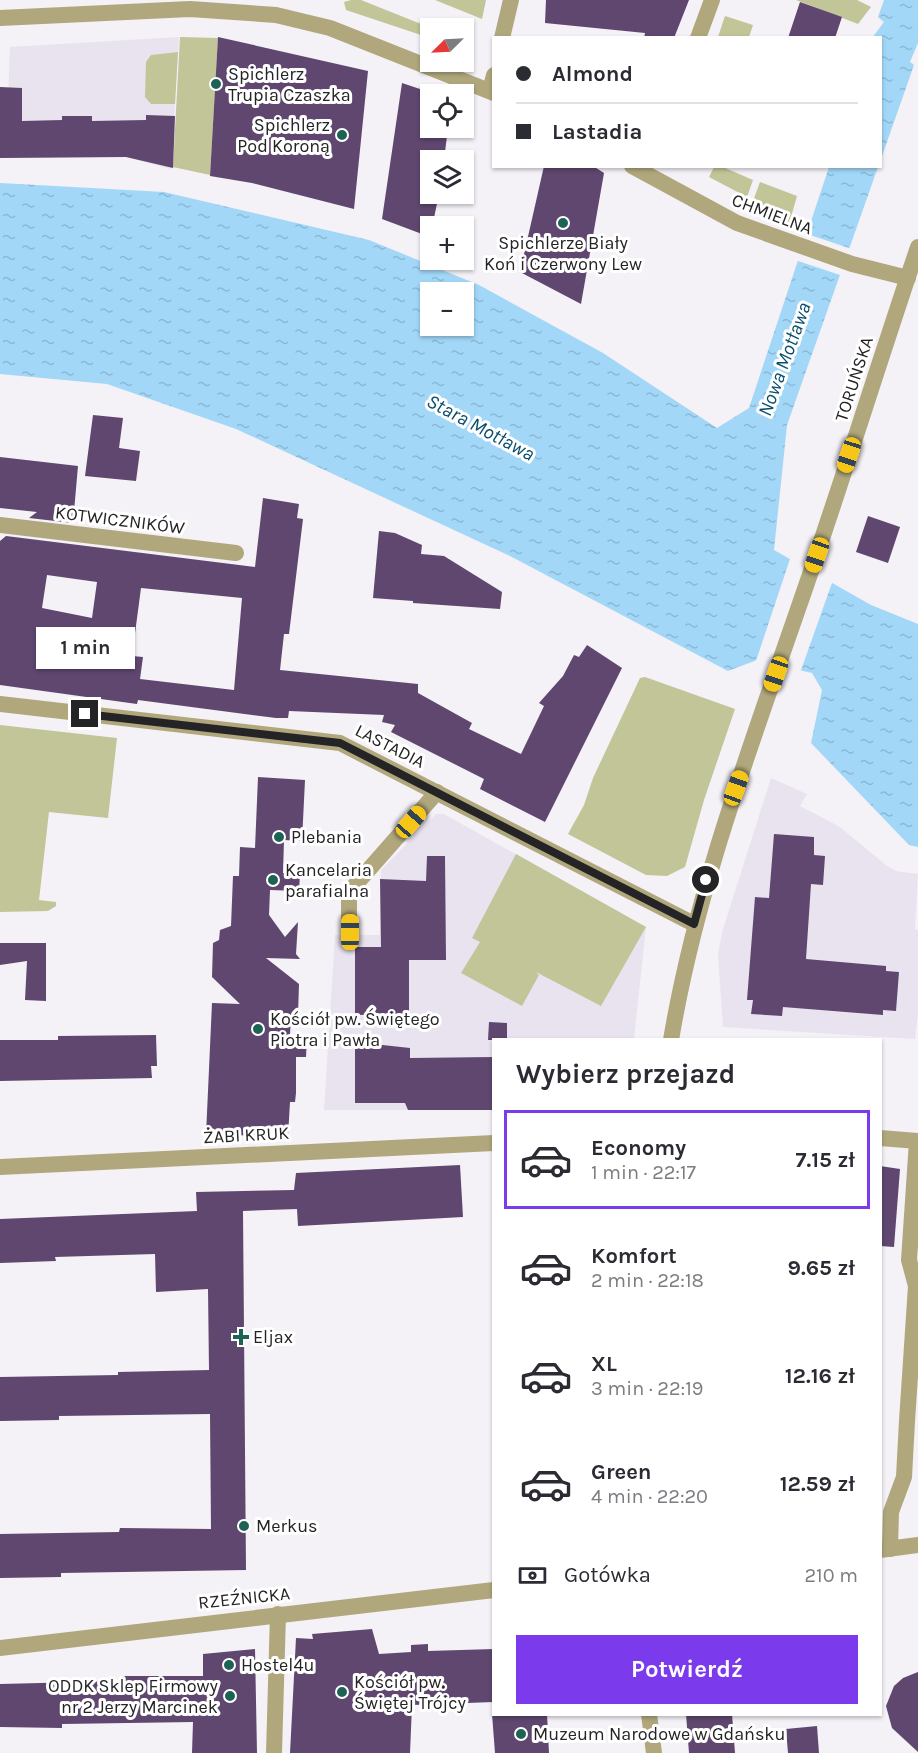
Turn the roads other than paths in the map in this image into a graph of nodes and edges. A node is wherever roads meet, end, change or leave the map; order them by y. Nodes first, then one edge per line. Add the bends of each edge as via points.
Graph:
1 (511, 0) edge
2 (712, 0) edge
3 (113, 6) edge
4 (0, 18) edge
5 (502, 36) edge
6 (699, 36) edge
7 (492, 92) edge
8 (642, 169) edge
9 (918, 247) edge
10 (908, 278) junction
11 (0, 525) edge
12 (237, 553) dead end
13 (0, 704) edge
14 (437, 792) junction
15 (694, 924) junction
16 (350, 932) dead end
17 (671, 1038) edge
18 (882, 1138) edge
19 (917, 1141) edge
20 (492, 1143) edge
21 (0, 1167) edge
22 (918, 1545) edge
23 (885, 1549) edge
24 (492, 1590) edge
25 (278, 1614) junction
26 (0, 1648) edge
27 (649, 1716) edge
28 (274, 1753) edge
29 (654, 1753) edge

1 - 5 street
2 - 6 street
3 - 4 street
3 - 7 street via 276,15 330,28
8 - 10 street, CHMIELNA via 716,214 852,264
9 - 10 street, TORUŃSKA
10 - 15 street, TORUŃSKA
11 - 12 street, KOTWICZNIKÓW
13 - 14 street, LASTADIA via 340,743
14 - 15 street, LASTADIA
14 - 16 street via 349,892
15 - 17 street, TORUŃSKA
18 - 19 street
19 - 23 street via 909,1260 916,1286 904,1477 891,1512
20 - 21 street, ŻABI KRUK
22 - 23 street
24 - 25 street, RZEŹNICKA
25 - 26 street, RZEŹNICKA
25 - 28 street
27 - 29 street

